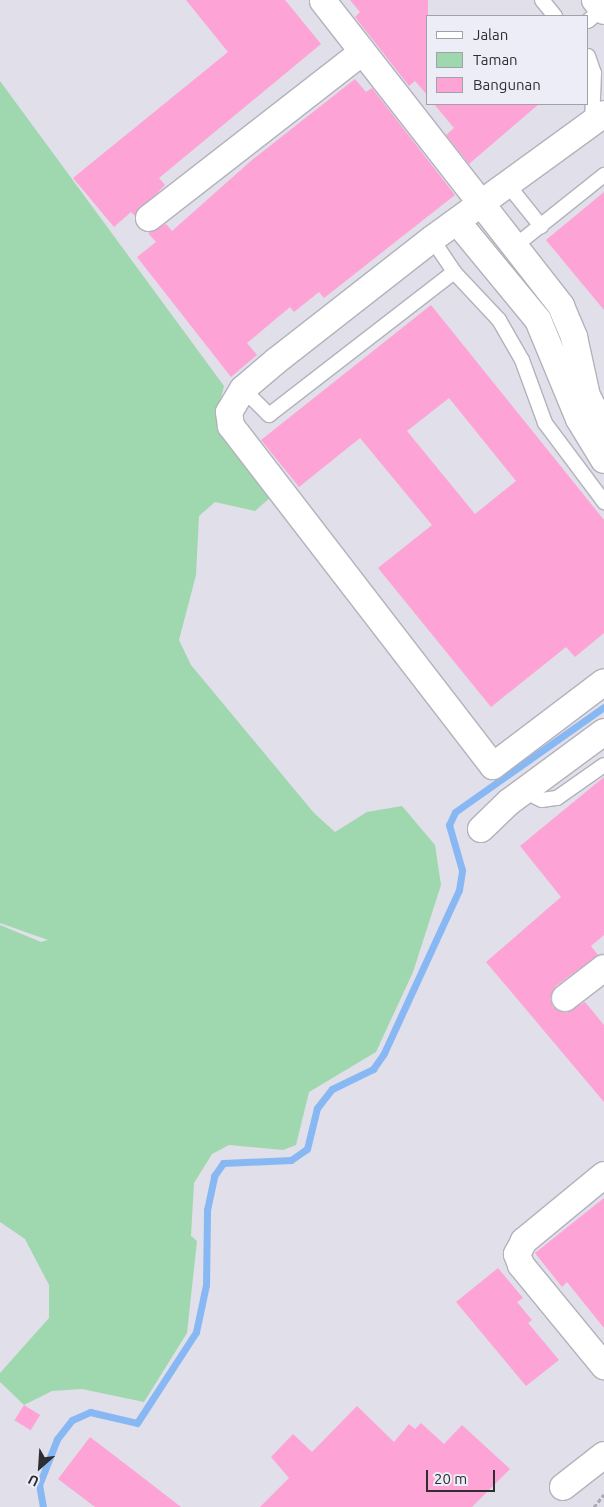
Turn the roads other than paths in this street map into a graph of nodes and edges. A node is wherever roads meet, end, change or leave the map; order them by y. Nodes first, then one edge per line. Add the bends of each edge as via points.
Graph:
1 (542, 0) edge
2 (324, 1) edge
3 (554, 15) edge
4 (362, 52) junction
5 (589, 59) edge
6 (598, 119) edge
7 (604, 175) edge
8 (508, 185) junction
9 (482, 204) junction
10 (149, 218) dead end
11 (458, 224) junction
12 (541, 226) junction
13 (432, 239) junction
14 (515, 246) junction
15 (454, 272) junction
16 (243, 389) junction
17 (603, 426) edge
18 (604, 460) edge
19 (604, 502) edge
20 (604, 682) edge
21 (604, 732) edge
22 (604, 765) edge
23 (507, 777) junction
24 (481, 829) dead end
25 (600, 981) edge
26 (565, 998) dead end
27 (604, 1175) edge
28 (603, 1362) edge
29 (604, 1455) edge
30 (562, 1487) dead end

1 - 3 lane
2 - 4 street
4 - 9 street
4 - 10 street
5 - 6 lane via 594,73
6 - 8 street
7 - 12 lane
8 - 9 street
8 - 12 lane
9 - 11 street
9 - 14 street
11 - 13 street
11 - 18 street via 538,320 579,418
12 - 14 lane
13 - 15 lane
13 - 16 street
14 - 17 street via 561,306 574,337 586,396
15 - 16 lane via 269,415
15 - 19 lane via 500,320 522,360 545,423
16 - 23 street via 229,412 231,426 469,741
20 - 23 street
21 - 23 street
22 - 23 lane via 558,798 542,800
23 - 24 street
25 - 26 street
27 - 28 street via 524,1241 517,1254 521,1265
29 - 30 street

